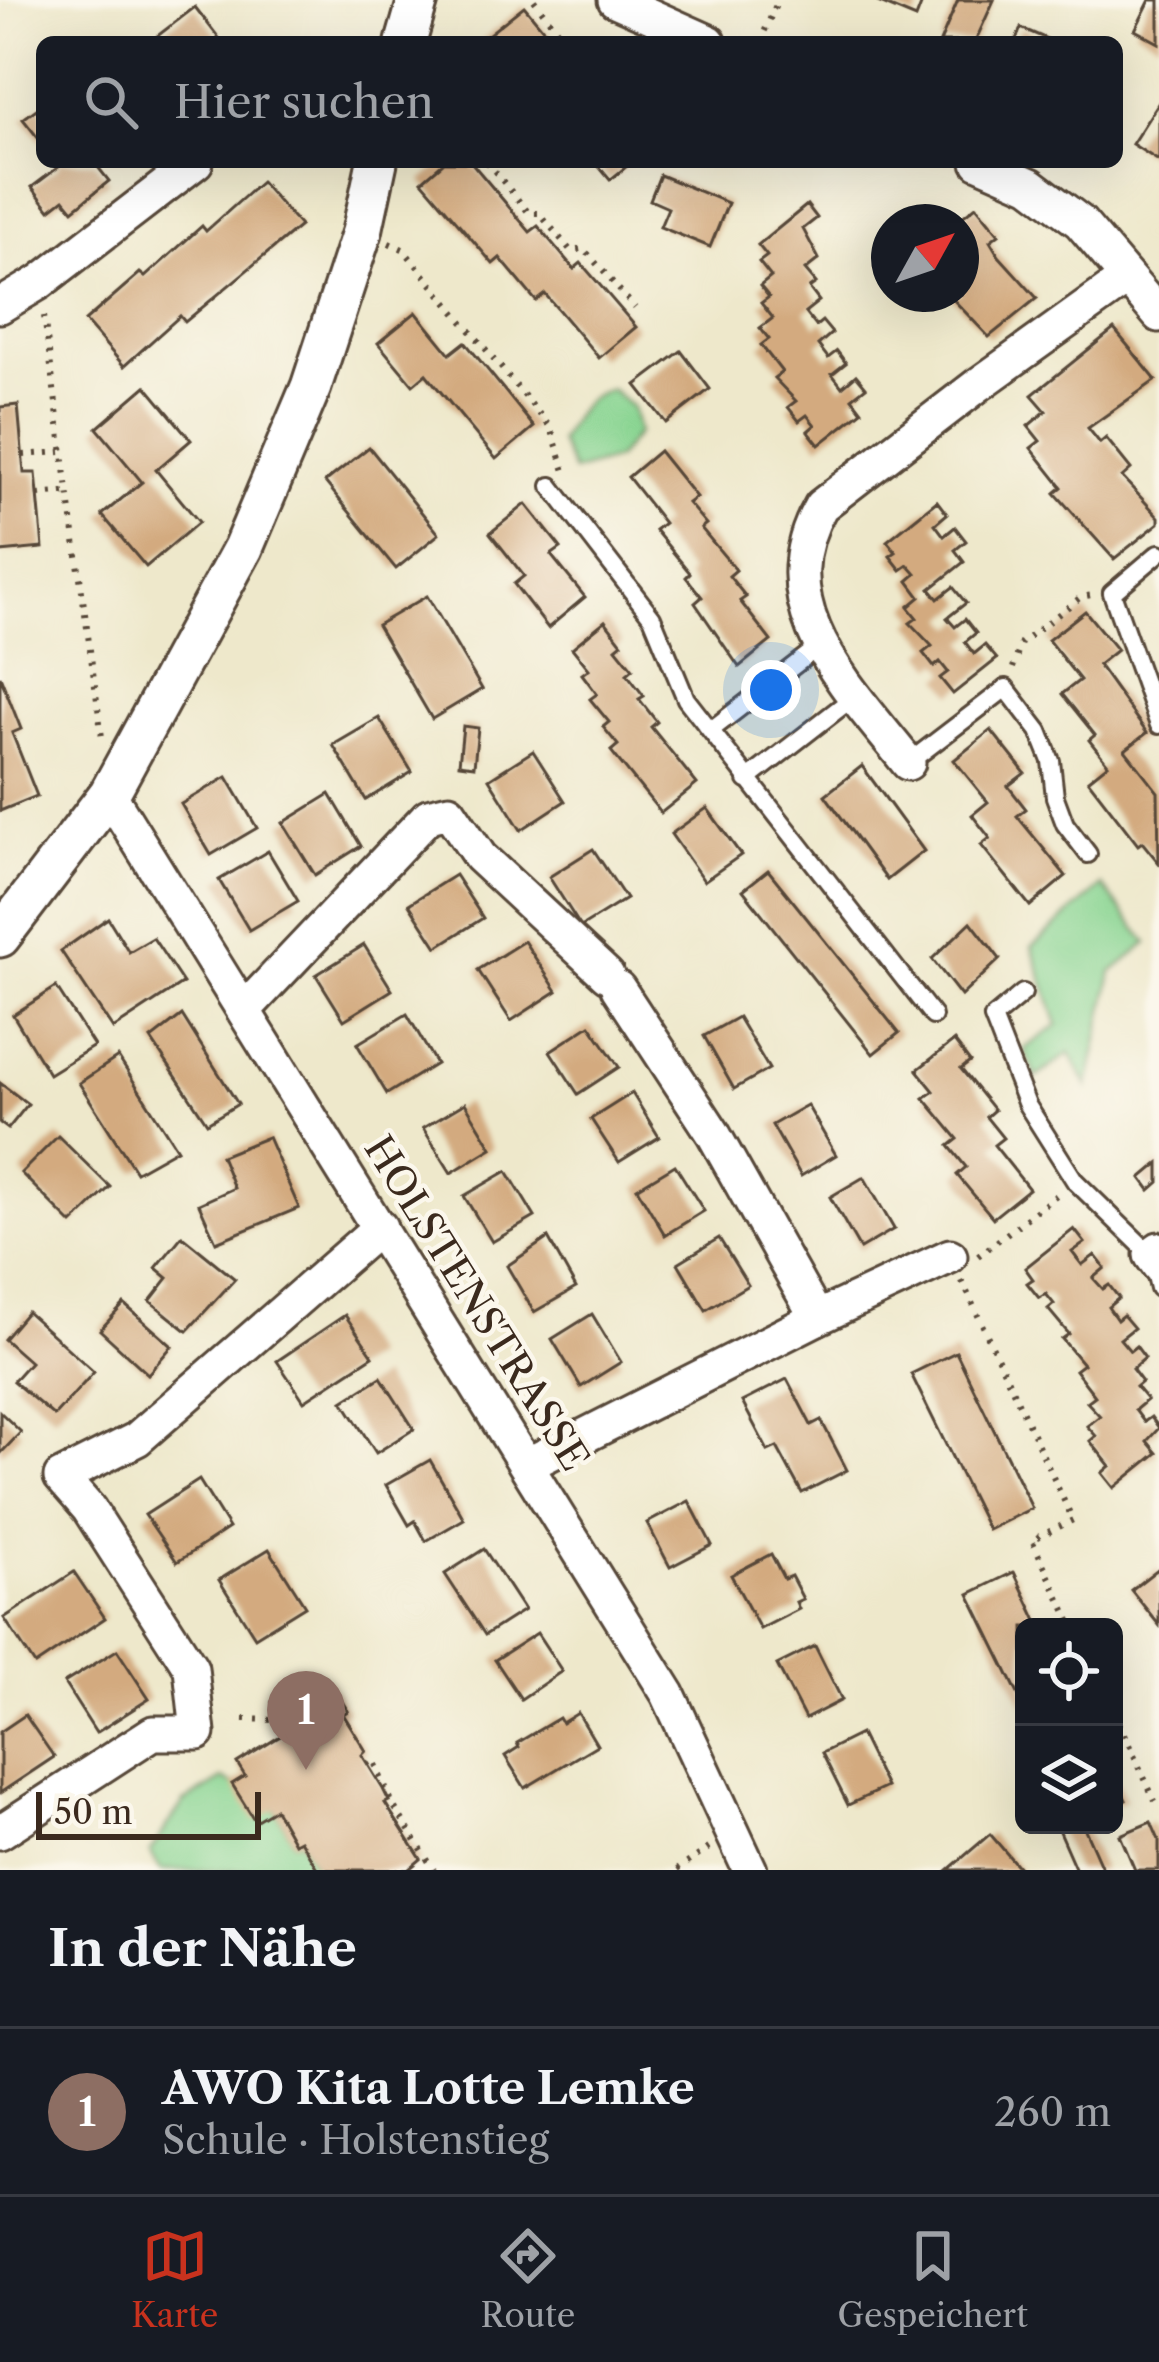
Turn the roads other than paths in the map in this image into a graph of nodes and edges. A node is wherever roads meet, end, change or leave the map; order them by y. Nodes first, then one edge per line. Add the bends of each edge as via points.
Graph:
1 (418, 0) edge
2 (615, 0) edge
3 (408, 36) edge
4 (696, 36) edge
5 (188, 168) edge
6 (376, 168) edge
7 (993, 168) edge
8 (1127, 278) junction
9 (0, 306) edge
10 (1159, 315) edge
11 (550, 486) road end
12 (1159, 554) edge
13 (818, 647) junction
14 (855, 696) junction
15 (1159, 724) edge
16 (710, 730) junction
17 (908, 763) joint
18 (747, 780) junction
19 (109, 794) junction
20 (1088, 854) dead end
21 (0, 937) edge
22 (1023, 993) dead end
23 (245, 1009) junction
24 (933, 1016) dead end
25 (380, 1227) junction
26 (950, 1256) road end
27 (1157, 1265) edge
28 (817, 1318) junction
29 (527, 1465) junction
30 (0, 1832) edge
31 (750, 1870) edge

1 - 3 street
2 - 4 street
5 - 9 street
6 - 19 street via 311,387 243,548
7 - 8 street via 1080,222
8 - 10 street
8 - 13 street via 821,506 805,534 802,571
11 - 16 lane via 652,616 686,699
12 - 15 lane via 1112,593
13 - 14 street
13 - 16 lane
14 - 17 street
14 - 18 lane
16 - 18 lane
17 - 20 lane via 1006,688 1039,731 1065,824
18 - 24 lane
19 - 21 street
19 - 23 street, HOLSTENSTRASSE
22 - 27 lane via 993,1018 1028,1105 1075,1181
23 - 25 street, HOLSTENSTRASSE
23 - 28 street via 428,816 448,811 480,857 612,981 713,1133
25 - 29 street, HOLSTENSTRASSE
25 - 30 street via 137,1439 61,1477 191,1668 198,1733 153,1733
26 - 28 street
28 - 29 street
29 - 31 street, HOLSTENSTRASSE via 668,1694

